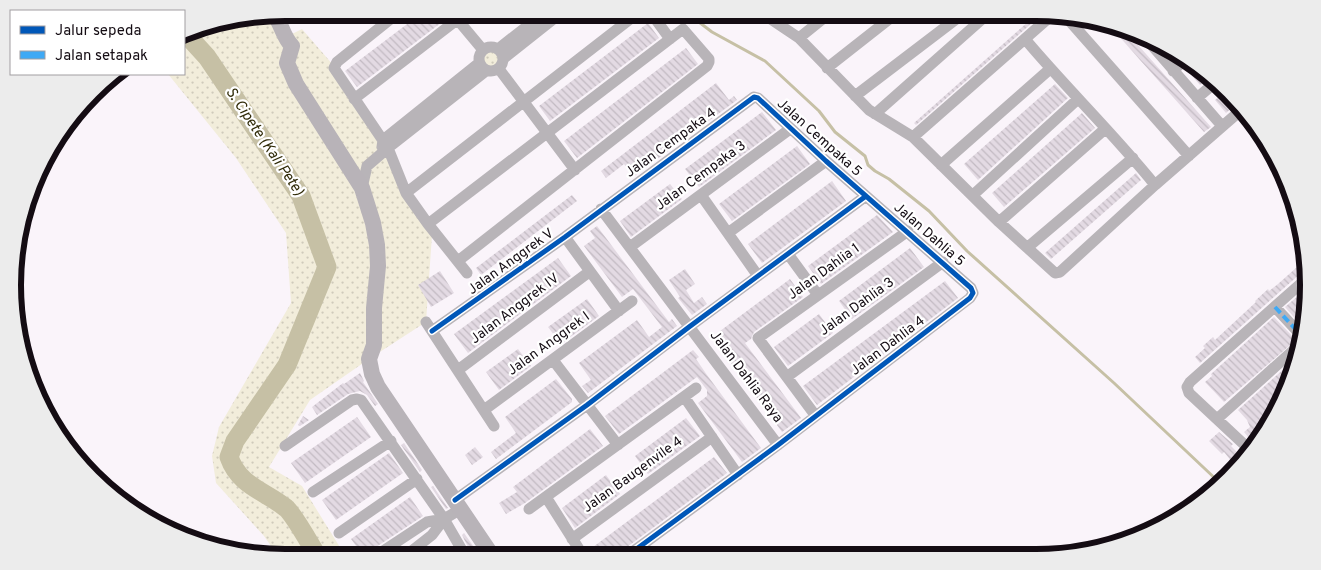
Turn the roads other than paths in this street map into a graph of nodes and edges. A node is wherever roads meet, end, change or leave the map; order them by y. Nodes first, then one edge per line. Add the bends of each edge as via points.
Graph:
1 (278, 21) edge
2 (387, 21) edge
3 (451, 21) edge
4 (462, 21) edge
5 (536, 21) edge
6 (549, 21) edge
7 (626, 21) edge
8 (658, 21) edge
9 (776, 21) edge
10 (819, 21) edge
11 (886, 21) edge
12 (952, 21) edge
13 (970, 21) edge
14 (979, 21) edge
15 (1045, 22) edge
16 (1073, 24) edge
17 (974, 26) junction
18 (670, 38) junction
19 (798, 38) junction
20 (1025, 39) junction
21 (1155, 49) edge
22 (483, 50) junction
23 (500, 59) junction
24 (1180, 64) edge
25 (482, 67) junction
26 (827, 68) junction
27 (1050, 69) junction
28 (1173, 71) junction
29 (1210, 87) edge
30 (855, 96) junction
31 (756, 97) joint
32 (1078, 98) junction
33 (1197, 98) junction
34 (354, 99) junction
35 (523, 102) junction
36 (875, 114) junction
37 (1237, 114) edge
38 (1222, 126) junction
39 (790, 129) junction
40 (1104, 129) junction
41 (547, 133) junction
42 (913, 137) junction
43 (384, 147) junction
44 (1188, 156) junction
45 (1133, 158) junction
46 (826, 161) junction
47 (941, 165) junction
48 (575, 170) junction
49 (1155, 185) junction
50 (362, 188) junction
51 (406, 193) junction
52 (701, 194) junction
53 (973, 195) junction
54 (866, 196) junction
55 (601, 209) junction
56 (998, 222) junction
57 (428, 224) junction
58 (908, 231) junction
59 (728, 233) junction
60 (565, 237) junction
61 (630, 247) junction
62 (1028, 247) junction
63 (788, 254) junction
64 (458, 261) junction
65 (943, 262) junction
66 (590, 272) junction
67 (467, 273) dead end
68 (758, 276) junction
69 (1300, 285) edge
70 (973, 293) joint
71 (818, 295) junction
72 (632, 302) dead end
73 (1275, 308) junction
74 (619, 311) junction
75 (689, 327) junction
76 (1296, 330) edge
77 (1291, 352) edge
78 (553, 360) junction
79 (458, 370) junction
80 (788, 376) junction
81 (696, 388) dead end
82 (685, 398) junction
83 (587, 405) junction
84 (484, 410) junction
85 (815, 415) junction
86 (1217, 419) junction
87 (494, 426) dead end
88 (712, 436) junction
89 (391, 441) junction
90 (618, 445) junction
91 (778, 445) junction
92 (285, 446) dead end
93 (1245, 446) edge
94 (738, 475) junction
95 (417, 479) junction
96 (313, 492) dead end
97 (546, 498) junction
98 (458, 504) junction
99 (529, 509) dead end
100 (444, 519) junction
101 (339, 533) dead end
102 (572, 539) junction
103 (386, 549) edge
104 (414, 549) edge
105 (461, 549) edge
106 (488, 549) edge
107 (579, 549) edge
108 (637, 549) edge

1 - 50 main road via 284,38 292,46 287,62 296,84
2 - 34 street via 334,66
3 - 34 street
4 - 22 street
5 - 23 street
6 - 23 street
7 - 35 street
8 - 18 street
9 - 19 street
10 - 19 street
11 - 26 street
12 - 30 street
13 - 17 street
14 - 17 street
15 - 20 street
16 - 44 street
17 - 36 street
18 - 41 street
18 - 48 street via 683,29 709,62
19 - 26 street
20 - 27 street
20 - 42 street
21 - 28 street
22 - 23 street via 488,47
22 - 25 street via 479,55
23 - 25 street via 493,72
23 - 35 street
24 - 28 street
25 - 43 street
26 - 30 street
27 - 32 street
27 - 47 street
28 - 33 street
29 - 33 street
30 - 36 street
31 - 39 street, Jalan Cempaka 5
31 - 55 street, Jalan Cempaka 4
32 - 40 street
32 - 53 street
33 - 38 street
34 - 43 street
35 - 41 street
35 - 51 street
36 - 42 street
37 - 38 street
38 - 44 street
39 - 46 street, Jalan Cempaka 5
39 - 52 street, Jalan Cempaka 3
40 - 45 street
40 - 56 street
41 - 48 street
41 - 57 street
42 - 47 street
43 - 50 street via 367,166
43 - 51 street
44 - 49 street
45 - 49 street
45 - 62 street
46 - 54 street, Jalan Cempaka 5
46 - 59 street
47 - 53 street
48 - 64 street
49 - 62 street via 1060,272 1053,272
50 - 98 main road via 377,245 374,345 369,358 372,374
51 - 57 street
52 - 59 street
52 - 61 street, Jalan Cempaka 3
53 - 56 street
54 - 58 street, Jalan Dahlia 5
54 - 63 street
55 - 60 street, Jalan Anggrek V
55 - 61 street, Jalan Dahlia Raya
56 - 62 street
57 - 64 street
58 - 65 street, Jalan Dahlia 5
58 - 71 street, Jalan Dahlia 1
59 - 68 street
60 - 66 street
60 - 79 street, Jalan Anggrek V via 429,327
61 - 75 street, Jalan Dahlia Raya
63 - 68 street
63 - 71 street
64 - 67 street
65 - 70 street, Jalan Dahlia 5
65 - 80 street, Jalan Dahlia 3
66 - 74 street
66 - 79 street, Jalan Anggrek IV
68 - 75 street
69 - 73 street
70 - 85 street, Jalan Dahlia 4
71 - 80 street, Jalan Dahlia 1 via 758,338
72 - 74 street, Jalan Anggrek I
73 - 76 street
73 - 86 street via 1188,385 1188,391
74 - 78 street, Jalan Anggrek I
75 - 83 street
75 - 91 street, Jalan Dahlia Raya
77 - 86 street
78 - 83 street
78 - 84 street, Jalan Anggrek I
79 - 84 street
80 - 85 street
81 - 82 street
82 - 88 street
82 - 90 street
83 - 90 street
83 - 98 street
84 - 87 street
85 - 91 street, Jalan Dahlia 4
86 - 93 street
88 - 94 street
88 - 102 street, Jalan Baugenvile 4
89 - 92 street via 364,403 357,399
89 - 95 street
89 - 96 street
90 - 97 street
91 - 94 street, Jalan Dahlia 4
94 - 108 street, Jalan Dahlia 4
95 - 100 street
95 - 101 street
97 - 99 street
97 - 102 street
98 - 100 street
98 - 106 main road
100 - 103 street via 427,522
100 - 104 street via 432,535
100 - 105 street
102 - 107 street

